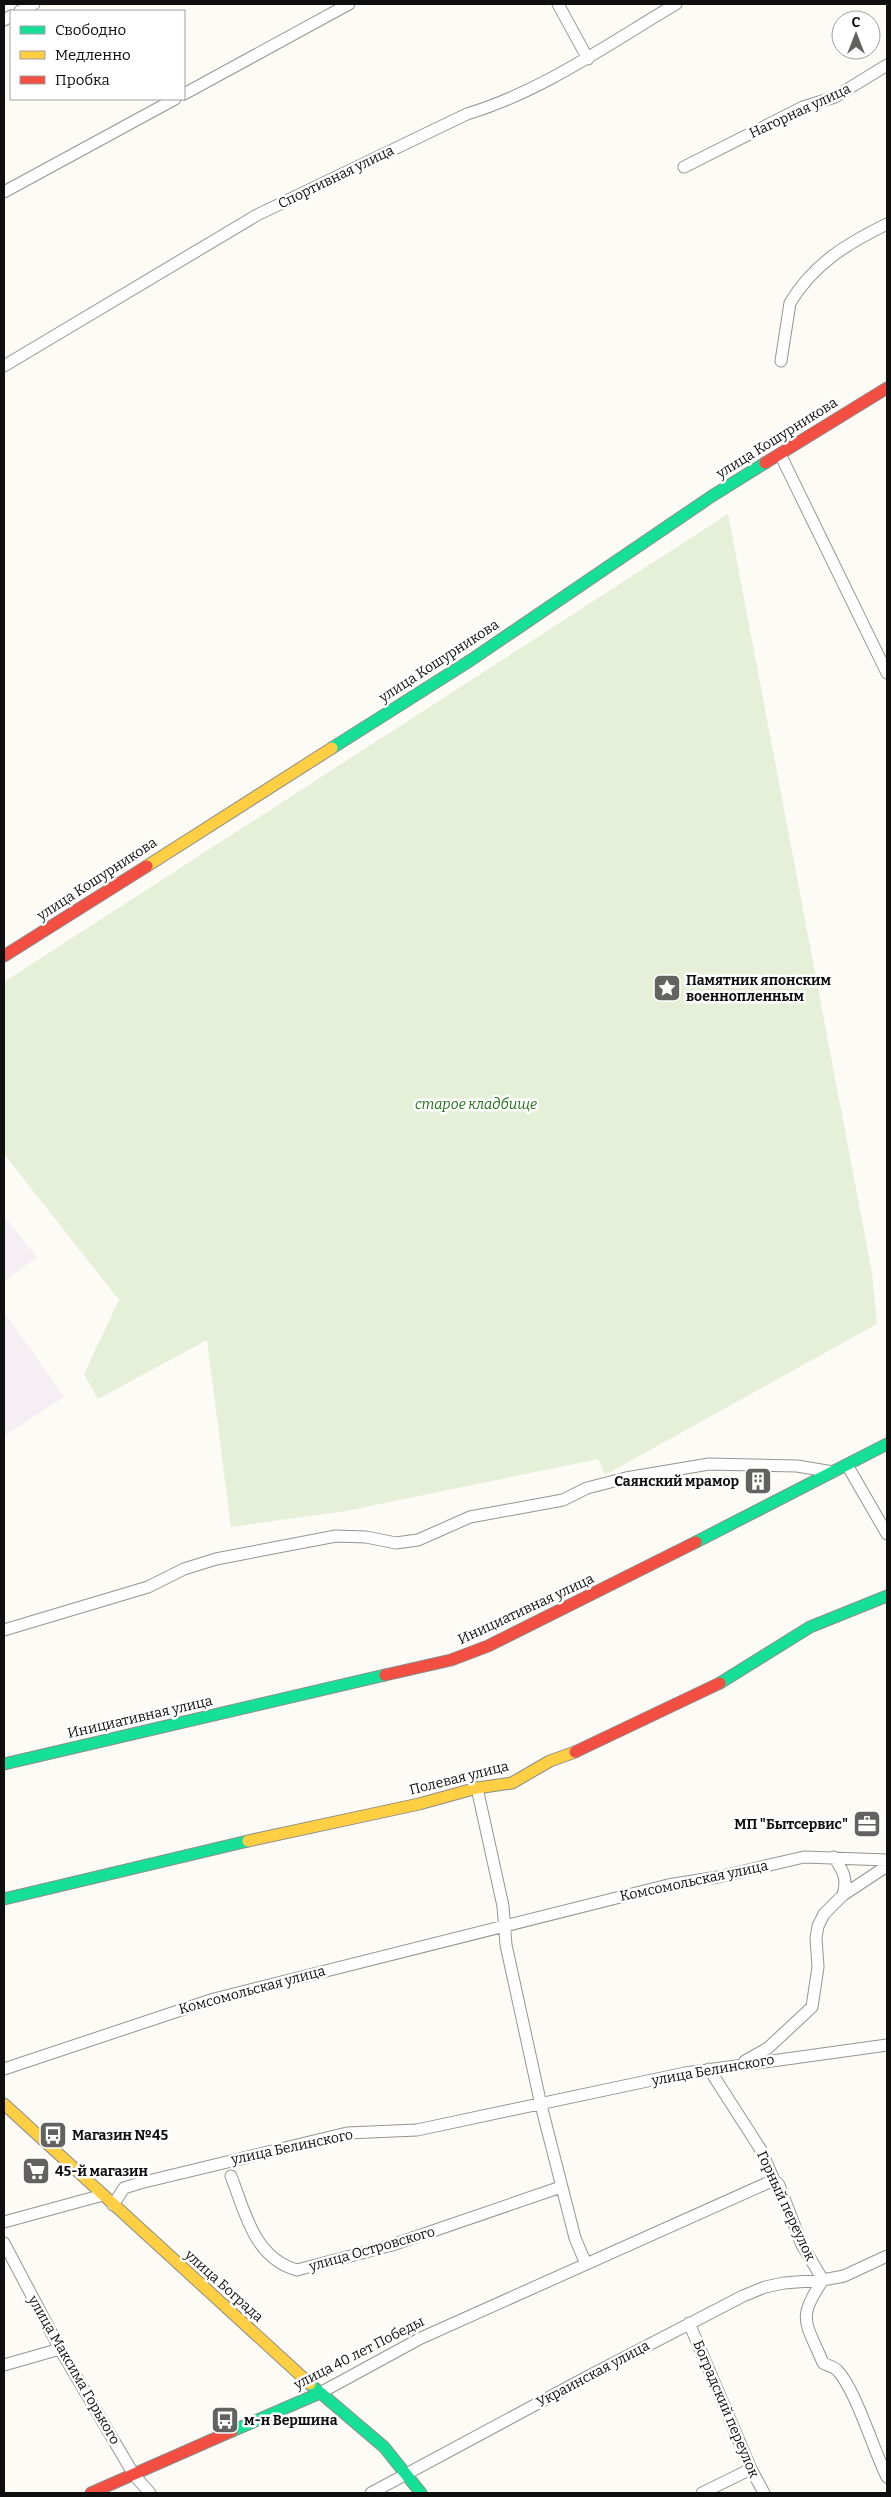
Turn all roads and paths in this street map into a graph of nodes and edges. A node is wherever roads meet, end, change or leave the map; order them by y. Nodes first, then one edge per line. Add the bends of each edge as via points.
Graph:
1 (34, 4) edge
2 (349, 4) edge
3 (558, 4) edge
4 (676, 4) edge
5 (22, 10) edge
6 (588, 59) junction
7 (887, 65) edge
8 (185, 93) edge
9 (173, 100) edge
10 (684, 167) dead end
11 (4, 192) edge
12 (887, 224) edge
13 (780, 361) dead end
14 (4, 366) edge
15 (887, 388) edge
16 (780, 454) junction
17 (887, 673) edge
18 (4, 956) edge
19 (887, 1444) edge
20 (848, 1465) junction
21 (833, 1472) junction
22 (887, 1534) edge
23 (887, 1596) edge
24 (4, 1630) edge
25 (4, 1764) edge
26 (477, 1788) junction
27 (834, 1857) junction
28 (887, 1860) edge
29 (887, 1866) edge
30 (843, 1895) junction
31 (4, 1899) edge
32 (504, 1926) junction
33 (887, 2045) edge
34 (739, 2064) junction
35 (4, 2069) edge
36 (709, 2069) junction
37 (4, 2104) edge
38 (541, 2105) junction
39 (231, 2176) dead end
40 (774, 2180) junction
41 (561, 2187) junction
42 (103, 2195) junction
43 (113, 2205) junction
44 (4, 2222) edge
45 (4, 2243) edge
46 (887, 2256) edge
47 (586, 2264) junction
48 (823, 2280) junction
49 (690, 2323) junction
50 (60, 2349) junction
51 (4, 2365) edge
52 (320, 2393) junction
53 (751, 2468) junction
54 (134, 2475) junction
55 (407, 2475) junction
56 (887, 2477) edge
57 (91, 2493) edge
58 (150, 2493) edge
59 (371, 2493) edge
60 (421, 2493) edge
61 (702, 2493) edge
62 (764, 2493) edge

1 - 5 street
2 - 8 street
3 - 6 street
4 - 6 street, Спортивная улица
6 - 14 street, Спортивная улица via 498,105 466,114 256,215
7 - 10 street, Нагорная улица via 835,97 803,107
9 - 11 street
12 - 13 street via 830,256 795,294 790,303
15 - 16 street, улица Кошурникова
16 - 17 street
16 - 18 street, улица Кошурникова via 712,496 471,660
19 - 20 street, Инициативная улица
20 - 21 street, Инициативная улица
20 - 22 street
21 - 24 street via 797,1466 709,1464 626,1478 587,1488 563,1500 470,1517 418,1540 396,1543 336,1536 216,1560 184,1569 148,1586
21 - 25 street, Инициативная улица via 598,1593 488,1646 451,1660
23 - 26 street, Полевая улица via 810,1627 728,1680 588,1747 550,1760 512,1783
26 - 31 street, Полевая улица
26 - 32 street via 503,1906
27 - 28 street, Комсомольская улица
27 - 30 street via 844,1874
27 - 32 street, Комсомольская улица via 804,1856 718,1877 668,1885
29 - 30 street
30 - 34 street via 824,1914 818,1926 818,1967 812,2007 768,2048
32 - 35 street, Комсомольская улица via 214,1999
32 - 38 street
33 - 34 street, улица Белинского
34 - 36 street, улица Белинского
36 - 38 street, улица Белинского
36 - 40 street, Горный переулок via 761,2150
37 - 42 street, улица Бограда
38 - 41 street
38 - 43 street, улица Белинского via 417,2130 346,2133 140,2182 124,2188
39 - 41 street, улица Островского via 254,2237 284,2267 297,2270 392,2245
40 - 47 street, улица 40 лет Победы
40 - 48 street, Горный переулок via 779,2185 802,2245
41 - 47 street
42 - 43 street, улица Бограда
42 - 44 street
43 - 52 street, улица Бограда
45 - 50 street, улица Максима Горького
46 - 48 street, Украинская улица via 844,2276
47 - 52 street, улица 40 лет Победы via 421,2338
48 - 49 street, Украинская улица via 784,2282 765,2287
48 - 56 street via 808,2302 805,2320 823,2363 836,2370 853,2396
49 - 53 street, Боградский переулок
49 - 55 street, Украинская улица
50 - 51 street
50 - 54 street, улица Максима Горького
52 - 54 street, улица 40 лет Победы
52 - 55 street, улица Бограда via 384,2447
53 - 61 street
53 - 62 street, Боградский переулок
54 - 57 street, улица 40 лет Победы
54 - 58 street, улица Максима Горького
55 - 59 street, Украинская улица
55 - 60 street, улица Бограда

